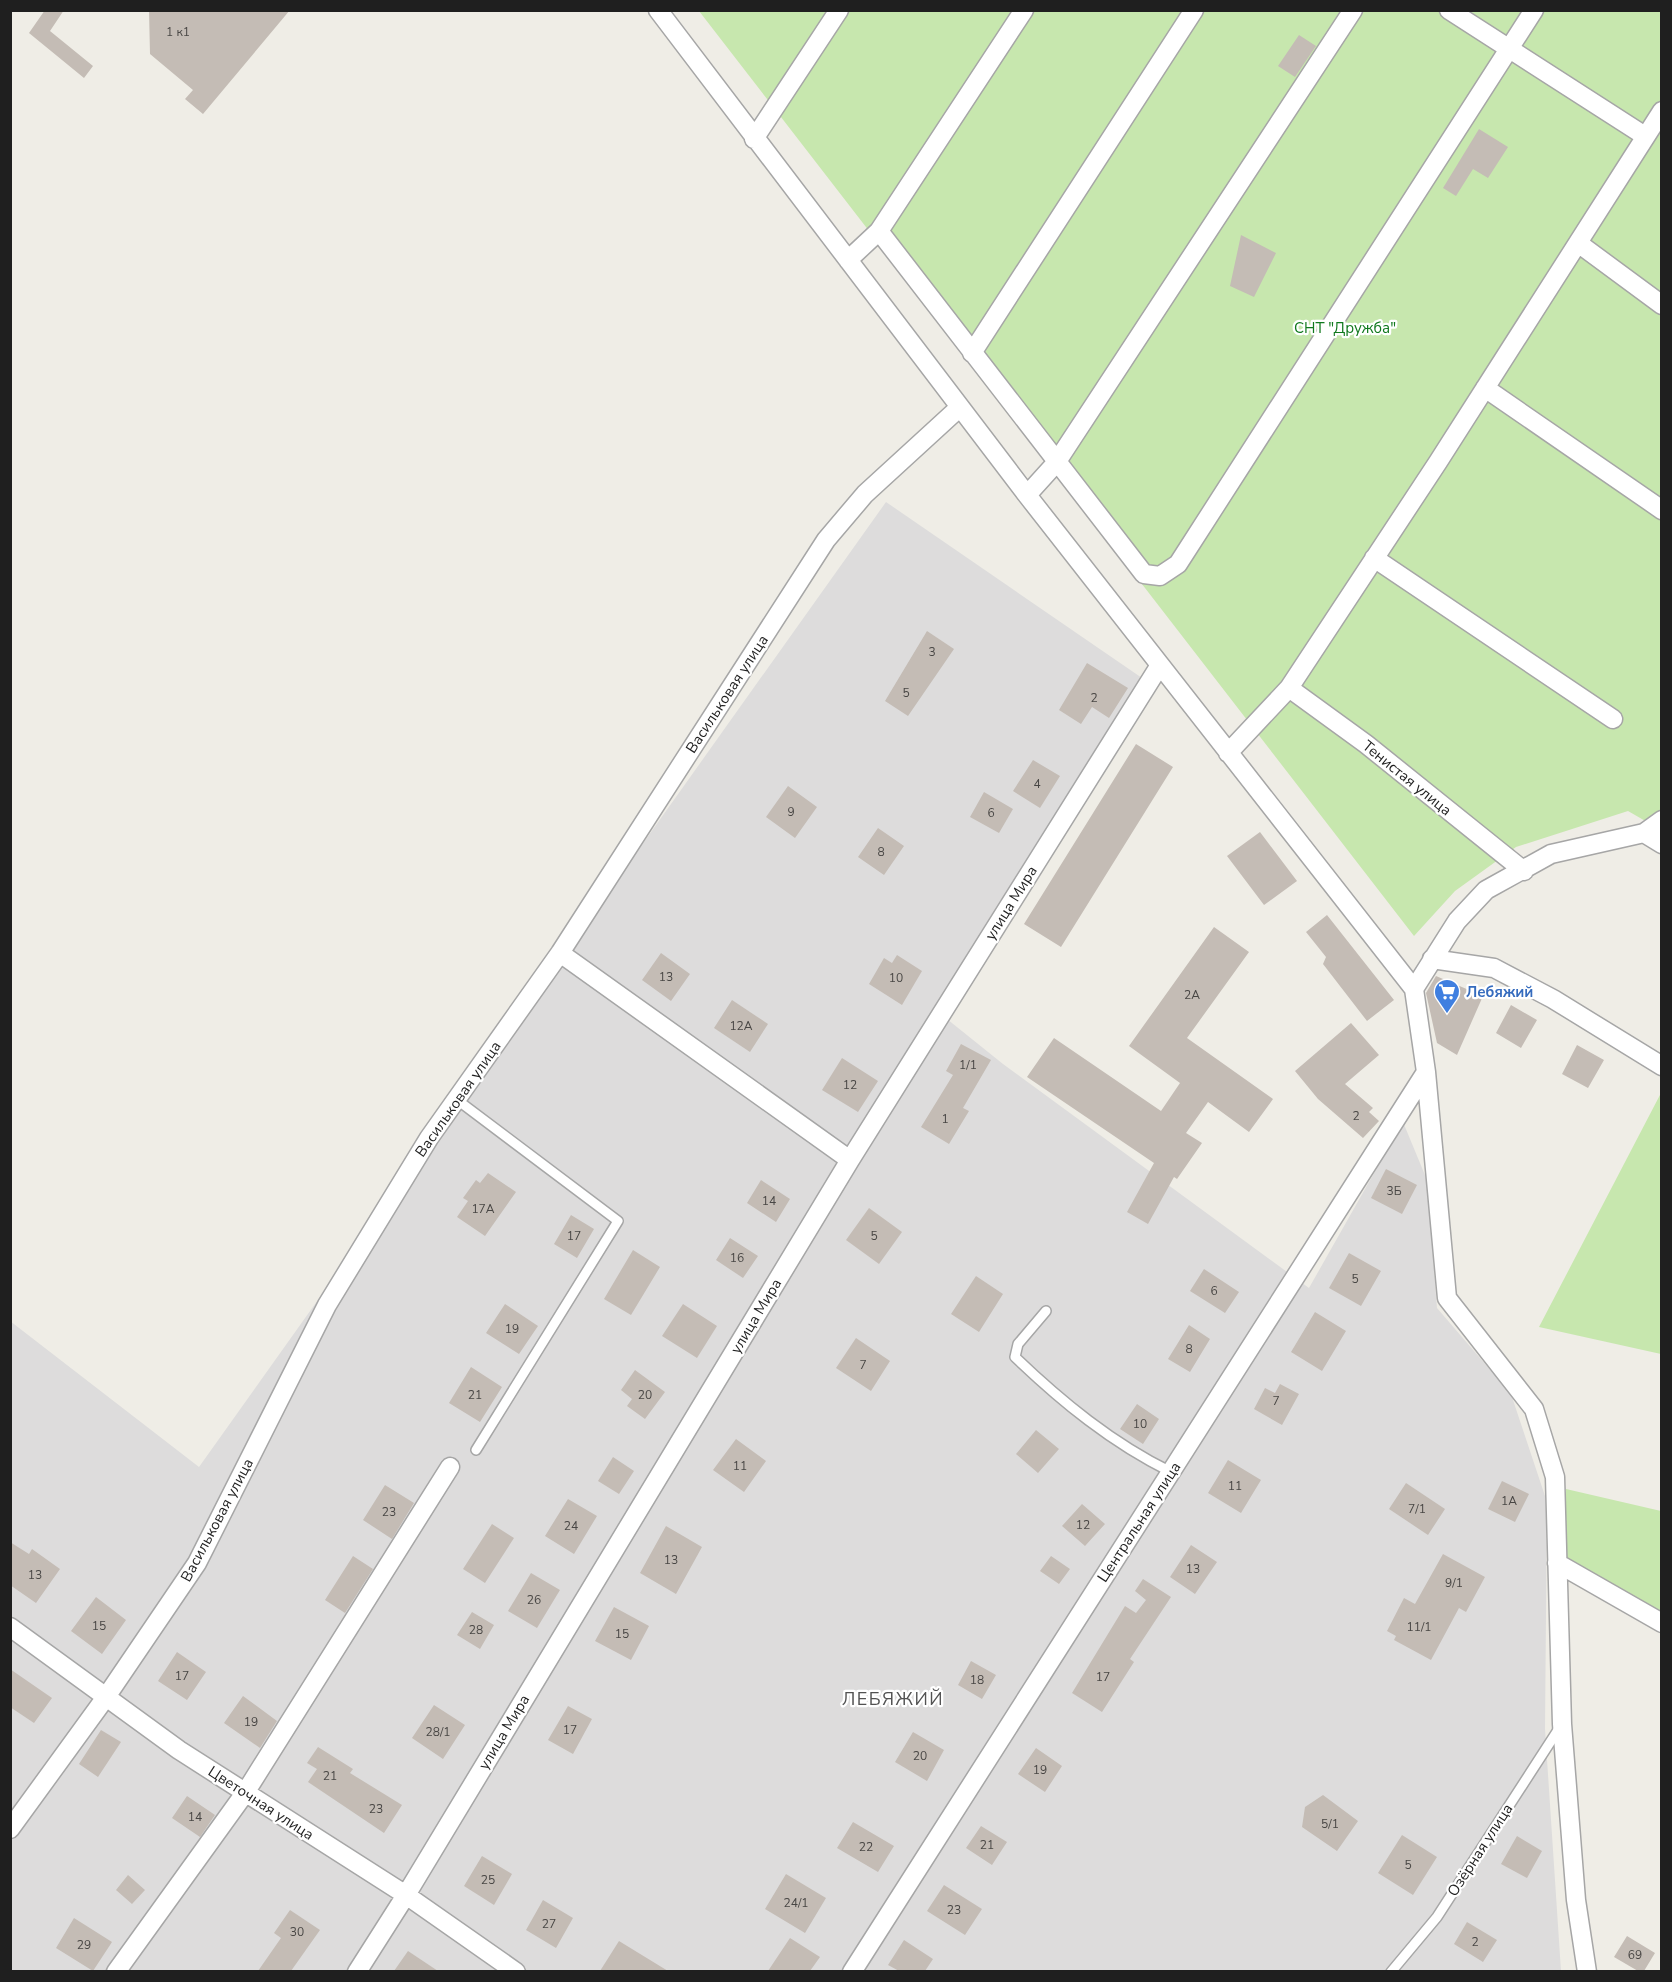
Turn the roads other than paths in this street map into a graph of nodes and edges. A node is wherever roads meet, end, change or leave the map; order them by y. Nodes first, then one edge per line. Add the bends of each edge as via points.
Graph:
1 (839, 10) edge
2 (1024, 10) edge
3 (1194, 10) edge
4 (1353, 10) edge
5 (1449, 10) edge
6 (1534, 10) edge
7 (659, 11) edge
8 (1509, 49) junction
9 (1662, 111) edge
10 (1646, 136) junction
11 (754, 139) junction
12 (879, 231) junction
13 (1578, 243) junction
14 (848, 260) junction
15 (1662, 305) edge
16 (972, 353) junction
17 (1485, 388) junction
18 (960, 407) junction
19 (1056, 464) junction
20 (1027, 495) junction
21 (1662, 510) edge
22 (1374, 558) junction
23 (1160, 665) junction
24 (1288, 688) junction
25 (1612, 719) dead end
26 (1228, 753) junction
27 (1662, 820) edge
28 (1644, 833) junction
29 (1662, 844) edge
30 (1524, 871) junction
31 (560, 953) junction
32 (1432, 959) junction
33 (1414, 988) junction
34 (1662, 1066) edge
35 (1426, 1072) junction
36 (456, 1100) junction
37 (850, 1160) junction
38 (1046, 1311) dead end
39 (476, 1450) dead end
40 (450, 1467) dead end
41 (1171, 1472) junction
42 (1557, 1563) junction
43 (1662, 1623) edge
44 (10, 1627) edge
45 (106, 1697) junction
46 (1562, 1724) junction
47 (245, 1792) junction
48 (10, 1829) edge
49 (406, 1895) junction
50 (116, 1971) edge
51 (357, 1971) edge
52 (516, 1971) edge
53 (852, 1971) edge
54 (1392, 1971) edge
55 (1587, 1971) edge

1 - 11 street
2 - 12 street
3 - 16 street
4 - 19 street
5 - 8 street
6 - 8 street
7 - 11 street
8 - 10 street
8 - 19 street via 1178,564 1160,576 1144,574
9 - 10 street
10 - 13 street
11 - 14 street
12 - 14 street
12 - 16 street
13 - 15 street
13 - 17 street
14 - 18 street
16 - 19 street
17 - 21 street
17 - 22 street
18 - 20 street
18 - 31 street, Васильковая улица via 864,494 826,540
19 - 20 street
20 - 23 street
22 - 24 street
22 - 25 street
23 - 26 street
23 - 37 street, улица Мира
24 - 26 street
24 - 30 street, Тенистая улица via 1366,744
26 - 33 street
27 - 28 street
28 - 29 street
28 - 30 street via 1551,854
30 - 32 street via 1486,890
31 - 36 street, Васильковая улица
31 - 37 street
32 - 33 street
32 - 34 street via 1494,968
33 - 35 street
35 - 41 street, Центральная улица
35 - 42 street via 1447,1298 1534,1409 1555,1477
36 - 39 lane via 618,1221
36 - 45 street, Васильковая улица via 327,1305 197,1563
37 - 49 street, улица Мира
38 - 41 lane via 1018,1344 1015,1357 1050,1391 1131,1452
40 - 47 street
41 - 53 street, Центральная улица
42 - 43 street
42 - 46 street
44 - 45 street, Цветочная улица
45 - 47 street, Цветочная улица
45 - 48 street, Васильковая улица
46 - 54 lane, Озёрная улица via 1437,1917
46 - 55 street via 1576,1900
47 - 49 street, Цветочная улица
47 - 50 street
49 - 51 street, улица Мира
49 - 52 street, Цветочная улица

